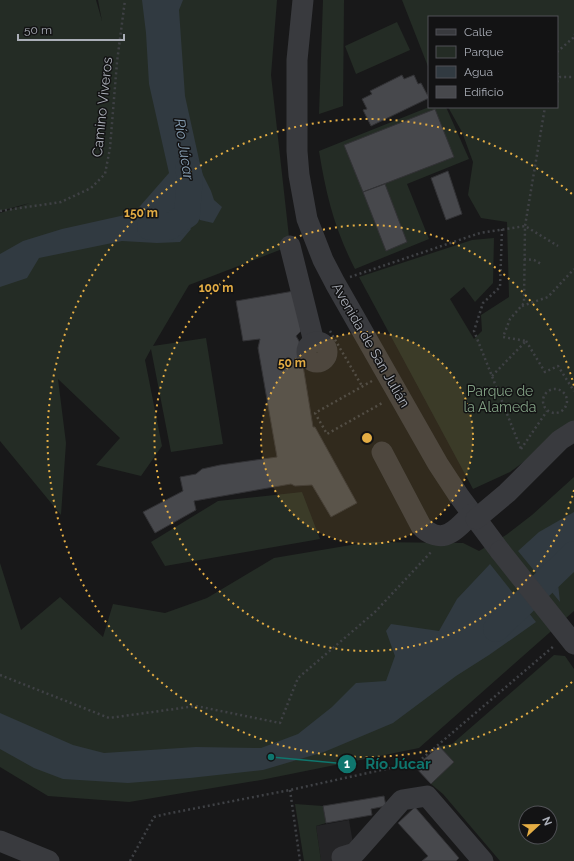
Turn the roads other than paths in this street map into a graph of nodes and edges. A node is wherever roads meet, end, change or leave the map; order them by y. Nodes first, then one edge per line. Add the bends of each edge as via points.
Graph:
1 (304, 0) edge
2 (290, 246) dead end
3 (323, 338) road end
4 (574, 431) edge
5 (382, 452) dead end
6 (507, 493) junction
7 (459, 496) junction
8 (474, 516) junction
9 (496, 546) junction
10 (566, 644) edge
11 (0, 841) edge
12 (342, 857) dead end
13 (49, 861) edge
14 (483, 861) edge

1 - 7 street, Avenida de San Julián via 297,60 297,150 307,219 335,283 438,464
2 - 3 street
4 - 6 street via 560,440
5 - 8 street via 426,532 437,536 449,534
6 - 7 street via 478,498
6 - 8 street
6 - 9 street via 494,522
7 - 8 street, Avenida de San Julián
8 - 9 street, Avenida de San Julián
9 - 10 street, Avenida de San Julián, bridge
11 - 13 street
12 - 14 street via 355,853 402,800 427,796

